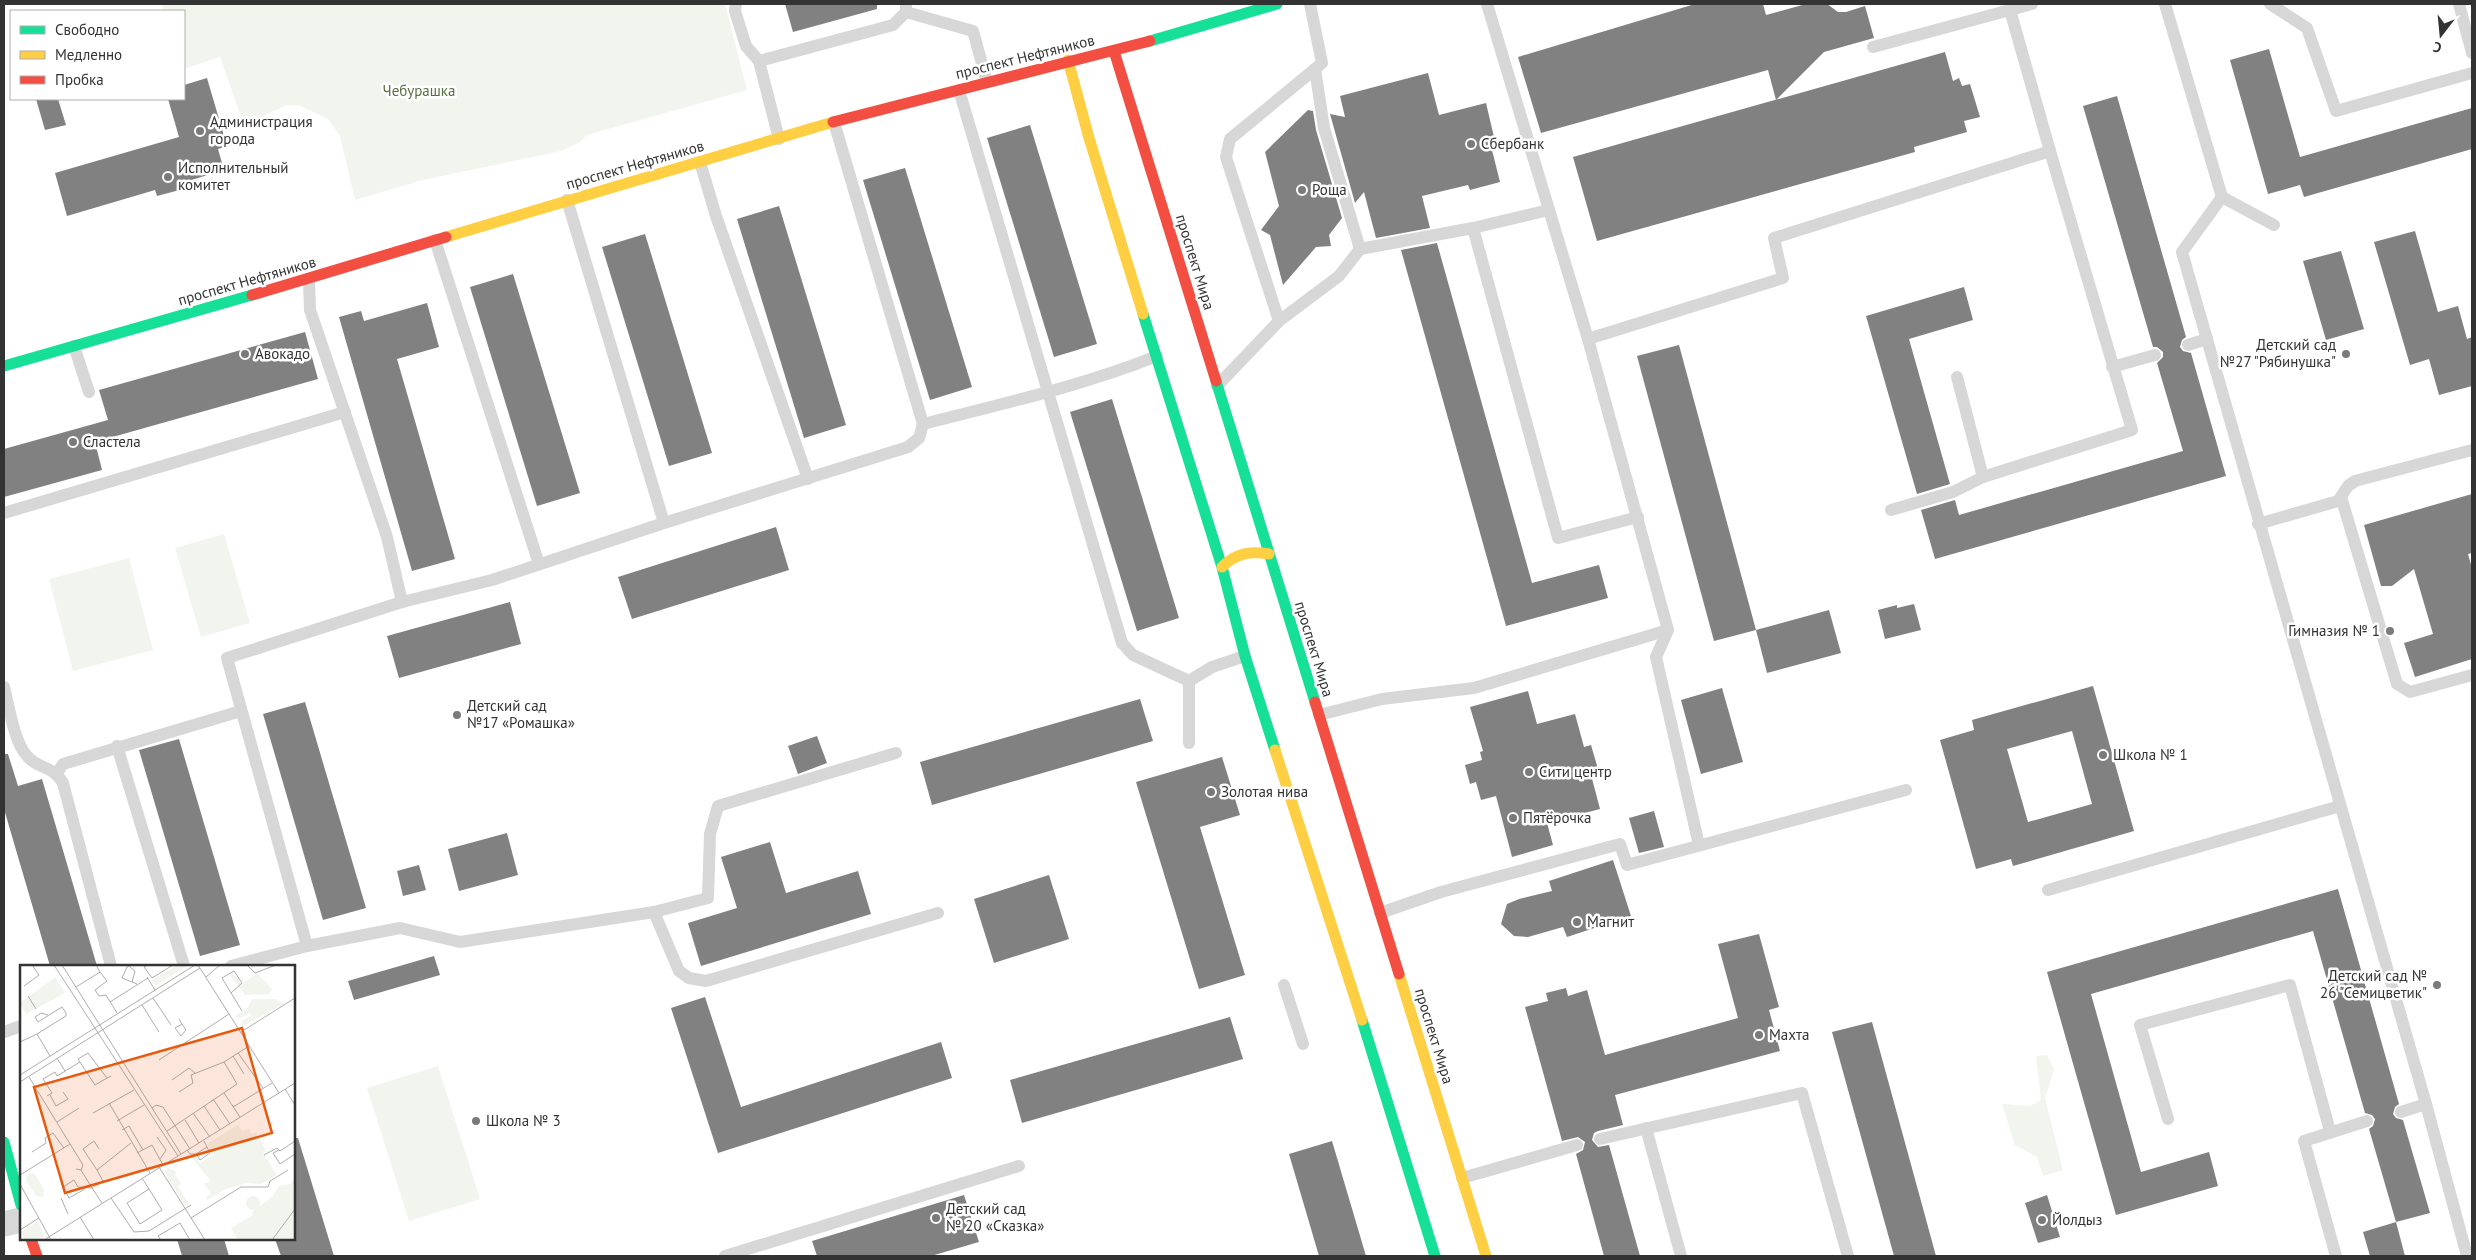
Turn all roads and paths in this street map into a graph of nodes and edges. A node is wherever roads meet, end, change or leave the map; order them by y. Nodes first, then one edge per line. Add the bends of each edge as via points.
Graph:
1 (736, 4) edge
2 (1277, 4) edge
3 (1310, 4) edge
4 (1487, 4) edge
5 (2032, 4) edge
6 (2165, 4) edge
7 (2270, 4) edge
8 (2458, 4) edge
9 (906, 8) edge
10 (2010, 10) junction
11 (1873, 47) dead end
12 (1114, 51) junction
13 (2472, 52) edge
14 (1068, 60) junction
15 (759, 61) junction
16 (1315, 69) junction
17 (2472, 73) edge
18 (986, 82) junction
19 (959, 90) junction
20 (834, 122) junction
21 (779, 139) junction
22 (2050, 151) junction
23 (700, 162) junction
24 (2222, 197) junction
25 (567, 200) junction
26 (1549, 210) junction
27 (2274, 225) dead end
28 (1473, 228) junction
29 (434, 240) junction
30 (1360, 249) junction
31 (308, 279) junction
32 (1279, 321) junction
33 (1588, 339) junction
34 (2207, 339) junction
35 (2188, 345) dead end
36 (74, 346) junction
37 (2155, 355) dead end
38 (1157, 356) junction
39 (4, 366) edge
40 (2112, 367) junction
41 (1957, 377) dead end
42 (1217, 386) junction
43 (89, 392) dead end
44 (1049, 392) junction
45 (344, 412) junction
46 (923, 424) junction
47 (2472, 450) edge
48 (1983, 477) junction
49 (808, 480) junction
50 (2341, 497) junction
51 (1891, 510) dead end
52 (4, 513) edge
53 (1638, 517) junction
54 (664, 523) junction
55 (2258, 524) junction
56 (1269, 554) junction
57 (539, 564) junction
58 (1222, 567) junction
59 (402, 602) junction
60 (1668, 630) junction
61 (1245, 656) junction
62 (2472, 675) edge
63 (1189, 681) junction
64 (4, 687) edge
65 (241, 711) junction
66 (1319, 715) junction
67 (1189, 743) dead end
68 (117, 746) junction
69 (896, 753) dead end
70 (57, 773) junction
71 (1906, 790) dead end
72 (2340, 806) junction
73 (1699, 845) junction
74 (2048, 890) dead end
75 (654, 912) junction
76 (938, 913) dead end
77 (1380, 913) junction
78 (308, 946) junction
79 (111, 965) edge
80 (184, 965) edge
81 (235, 965) edge
82 (1284, 985) dead end
83 (20, 1026) edge
84 (4, 1032) edge
85 (1303, 1044) dead end
86 (2426, 1104) junction
87 (2401, 1112) dead end
88 (2168, 1119) dead end
89 (2367, 1121) dead end
90 (1646, 1128) junction
91 (2330, 1131) junction
92 (1600, 1139) dead end
93 (4, 1142) edge
94 (1577, 1145) dead end
95 (1019, 1166) dead end
96 (1462, 1178) junction
97 (20, 1201) edge
98 (20, 1220) edge
99 (4, 1224) edge
100 (31, 1240) edge
101 (37, 1256) edge
102 (725, 1256) edge
103 (1435, 1256) edge
104 (1486, 1256) edge
105 (1681, 1256) edge
106 (1848, 1256) edge
107 (2336, 1256) edge
108 (2467, 1256) edge

1 - 15 lane via 735,11 746,46
2 - 12 main road, проспект Нефтяников
3 - 16 lane via 1322,63
4 - 26 lane
5 - 10 lane
6 - 24 lane
7 - 17 lane via 2307,28 2336,110
8 - 13 lane
9 - 15 lane via 893,24
9 - 18 lane via 973,31
10 - 11 lane
10 - 22 lane
12 - 14 main road, проспект Нефтяников
12 - 42 main road, проспект Мира
14 - 18 main road, проспект Нефтяников
14 - 38 main road
15 - 21 lane
16 - 30 lane via 1324,128
16 - 32 lane via 1230,139 1226,157
18 - 19 main road, проспект Нефтяников
19 - 20 main road, проспект Нефтяников
19 - 44 lane
20 - 21 main road, проспект Нефтяников
20 - 46 lane
21 - 23 main road, проспект Нефтяников
22 - 33 lane via 1774,238 1783,278
22 - 40 lane
23 - 25 main road, проспект Нефтяников
23 - 49 lane
24 - 27 lane
24 - 34 lane via 2182,252
25 - 29 main road, проспект Нефтяников
25 - 54 lane
26 - 28 lane
26 - 33 lane
28 - 30 lane
28 - 53 lane via 1558,538
29 - 31 main road, проспект Нефтяников
29 - 57 lane
30 - 32 lane via 1339,276
31 - 36 main road, проспект Нефтяников
31 - 45 lane via 310,310
32 - 42 lane
33 - 53 lane
34 - 35 lane
34 - 55 lane
36 - 39 main road, проспект Нефтяников
36 - 43 lane
37 - 40 lane
38 - 44 lane via 1124,370
38 - 58 main road
40 - 48 lane via 2132,430
41 - 48 lane
42 - 56 main road, проспект Мира
44 - 46 lane
44 - 63 lane via 1122,642 1133,656
45 - 52 lane
45 - 59 lane via 387,537
46 - 49 lane via 919,438 908,447
47 - 50 lane via 2355,481
48 - 51 lane via 1953,492
49 - 54 lane
50 - 55 lane via 2338,501
50 - 62 lane via 2397,684 2410,692
53 - 60 lane
54 - 57 lane
55 - 72 lane
56 - 58 main road via 1242,552
56 - 66 main road, проспект Мира
57 - 59 lane via 492,580
58 - 61 main road
59 - 65 lane via 227,658
60 - 66 lane via 1474,688 1382,699
60 - 73 lane via 1656,657
61 - 63 lane via 1212,667
61 - 103 main road
63 - 67 lane
64 - 70 lane via 20,746 36,764
65 - 68 lane
65 - 78 lane
66 - 77 main road, проспект Мира
68 - 70 lane via 63,764
68 - 80 lane
69 - 75 lane via 718,806 710,834 708,898
70 - 79 lane via 64,783
71 - 73 lane
72 - 74 lane
72 - 86 lane
73 - 77 lane via 1627,865 1620,844 1441,892
75 - 76 lane via 679,971 689,978 706,981
75 - 78 lane via 460,942 400,928
77 - 96 main road, проспект Мира
78 - 81 lane
82 - 85 lane
83 - 84 lane
86 - 87 lane
86 - 108 lane
88 - 91 lane via 2140,1025 2290,985
89 - 91 lane
90 - 92 lane
90 - 105 lane
90 - 106 lane via 1802,1093
91 - 107 lane via 2304,1141
93 - 97 main road
94 - 96 lane
95 - 102 lane
96 - 104 main road, проспект Мира
98 - 99 street
100 - 101 main road

